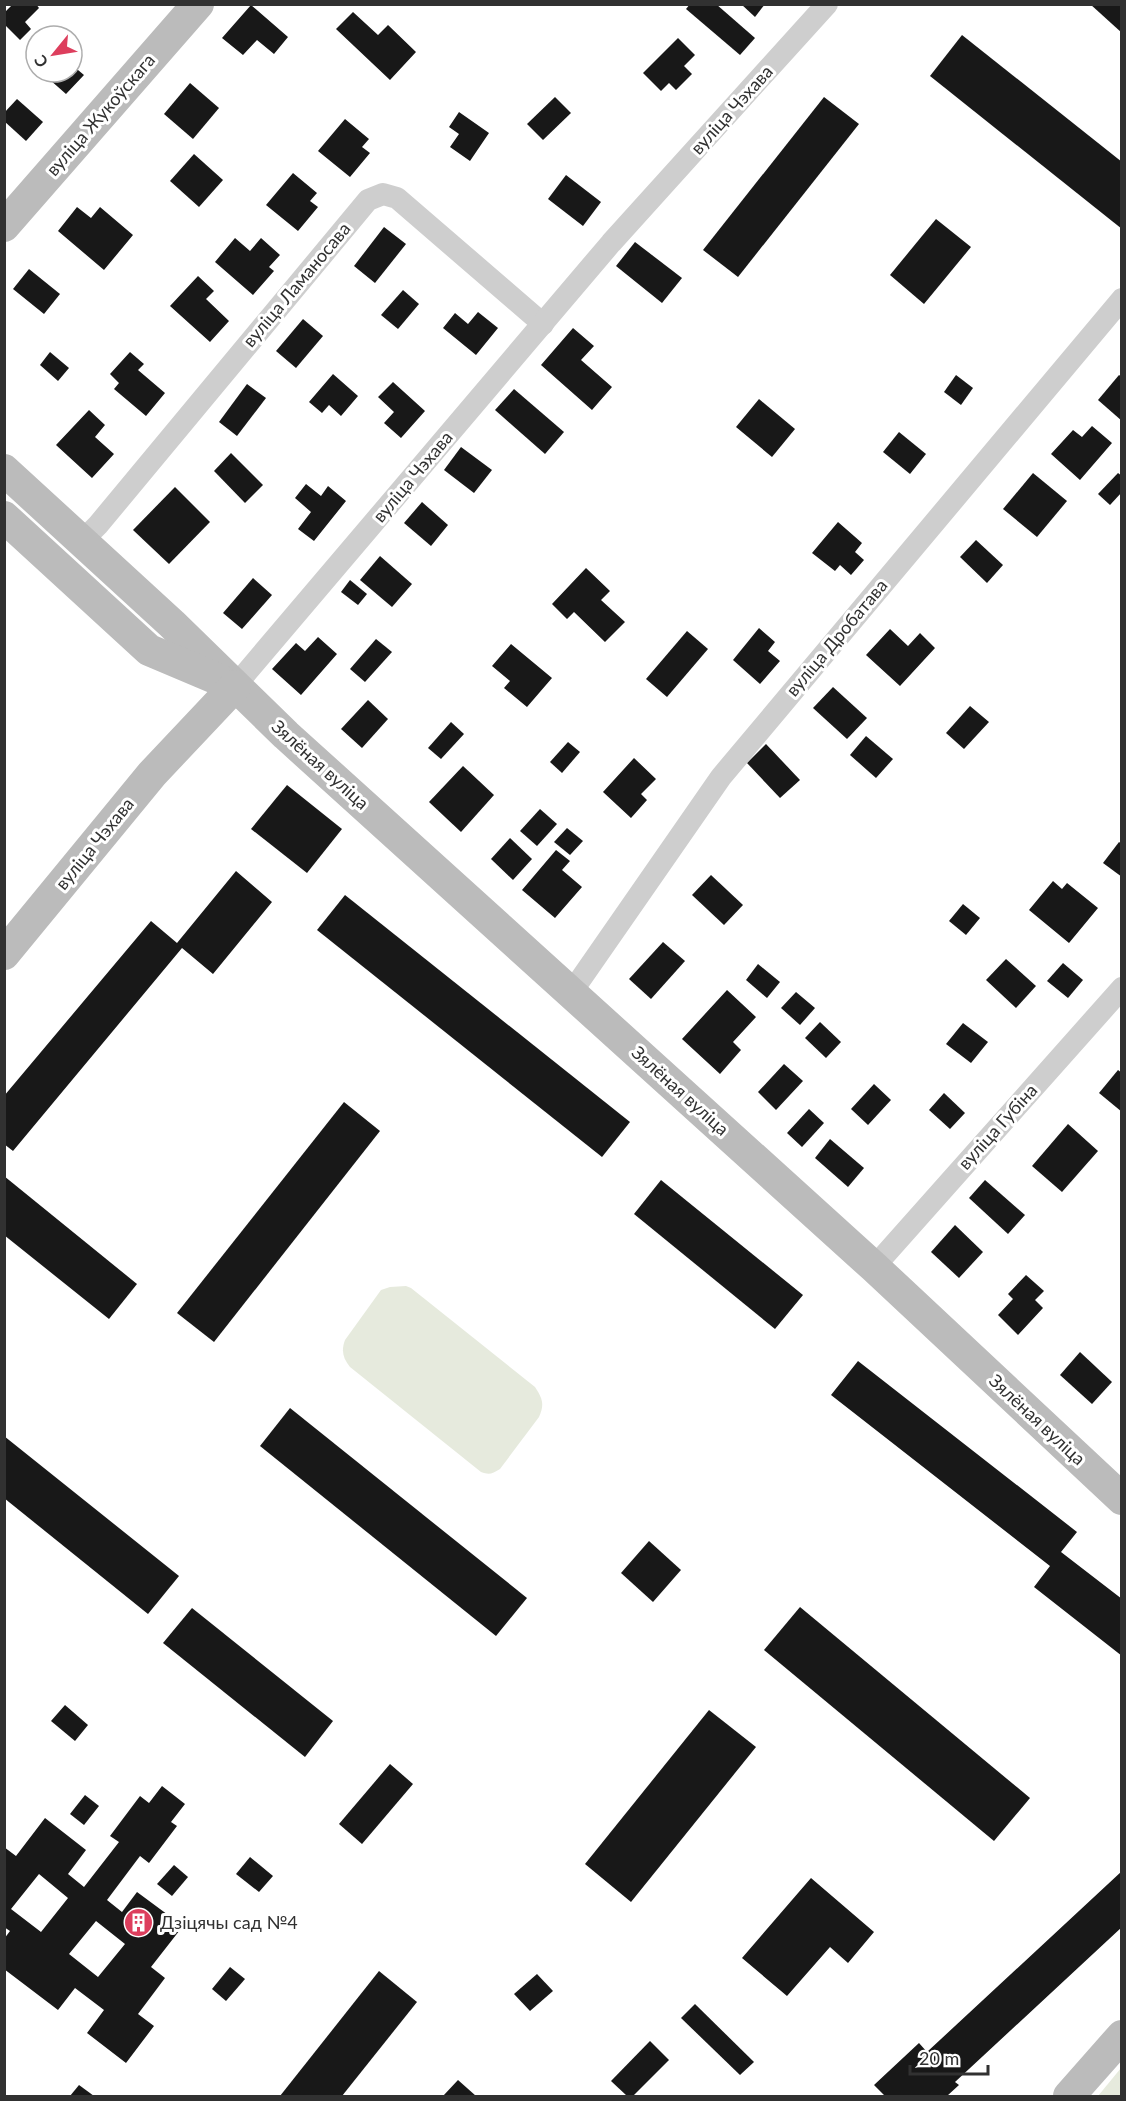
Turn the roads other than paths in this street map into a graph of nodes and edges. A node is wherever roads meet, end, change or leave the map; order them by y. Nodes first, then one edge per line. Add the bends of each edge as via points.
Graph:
1 (198, 4) edge
2 (828, 4) edge
3 (4, 226) edge
4 (1122, 298) edge
5 (543, 324) junction
6 (4, 470) edge
7 (4, 517) edge
8 (82, 541) junction
9 (235, 686) junction
10 (4, 954) edge
11 (1122, 988) edge
12 (571, 993) junction
13 (874, 1267) junction
14 (1122, 1499) edge
15 (1122, 2036) edge
16 (1069, 2097) edge

1 - 3 main road, вуліца Жукоўскага
2 - 5 street, вуліца Чэхава via 610,243
4 - 12 street, вуліца Дробатава via 721,777
5 - 8 street, вуліца Ламаносава via 397,198 383,194 368,200
5 - 9 street, вуліца Чэхава
6 - 8 main road, Зялёная вуліца
7 - 9 main road, Зялёная вуліца via 149,650
8 - 9 main road, Зялёная вуліца
9 - 10 main road, вуліца Чэхава via 152,774
9 - 12 main road, Зялёная вуліца
11 - 13 street, вуліца Губіна
12 - 13 main road, Зялёная вуліца
13 - 14 main road, Зялёная вуліца
15 - 16 main road

